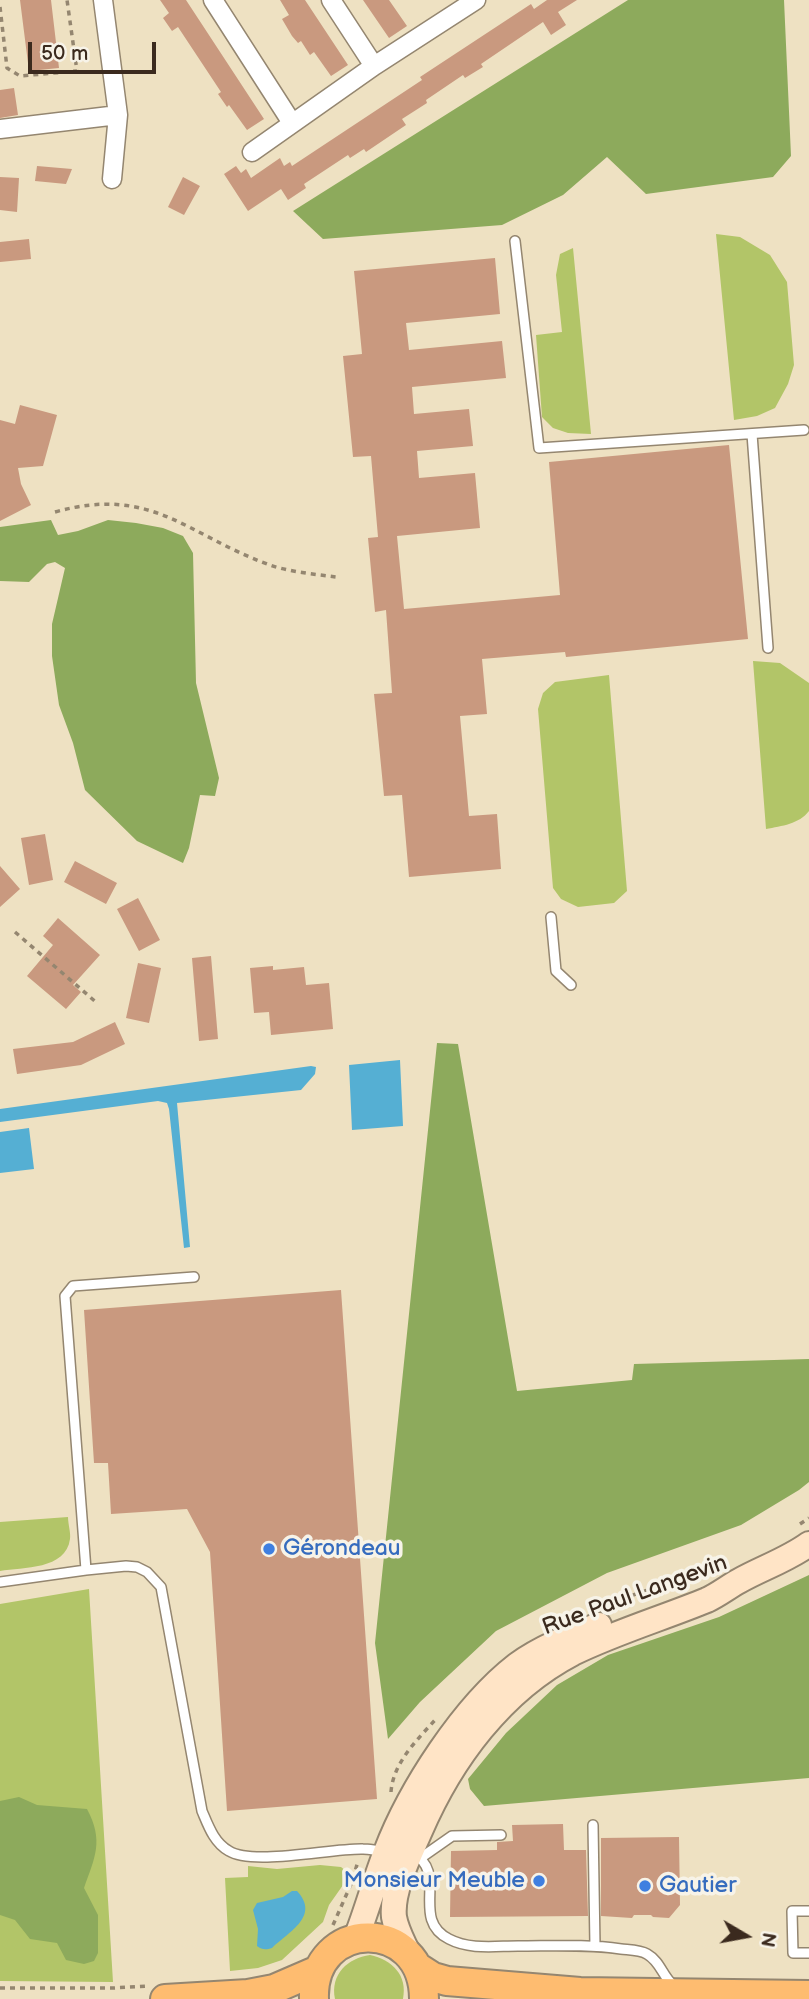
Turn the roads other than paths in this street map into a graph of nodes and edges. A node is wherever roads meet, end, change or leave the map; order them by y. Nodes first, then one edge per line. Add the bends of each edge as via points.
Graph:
1 (103, 0) edge
2 (213, 0) edge
3 (331, 0) edge
4 (476, 0) edge
5 (374, 66) junction
6 (118, 114) junction
7 (292, 123) junction
8 (0, 129) edge
9 (252, 152) dead end
10 (112, 179) dead end
11 (515, 241) dead end
12 (804, 430) dead end
13 (752, 434) junction
14 (768, 648) dead end
15 (551, 917) dead end
16 (571, 985) dead end
17 (194, 1277) dead end
18 (803, 1535) edge
19 (86, 1570) junction
20 (733, 1572) junction
21 (0, 1582) edge
22 (593, 1825) dead end
23 (501, 1835) dead end
24 (386, 1851) junction
25 (416, 1854) junction
26 (809, 1911) edge
27 (356, 1938) junction
28 (595, 1946) junction
29 (809, 1953) edge
30 (413, 1960) junction
31 (318, 1970) junction
32 (684, 1994) junction
33 (809, 1995) edge
34 (165, 1999) edge
35 (314, 1999) edge
36 (424, 1999) edge

1 - 6 street
2 - 7 street
3 - 5 street
4 - 5 street
5 - 7 street
6 - 8 street
6 - 10 street
7 - 9 street
11 - 13 lane via 539,448
12 - 13 lane
13 - 14 lane
15 - 16 lane via 556,971
17 - 19 lane via 73,1286 65,1296
18 - 20 main road, Rue Paul Langevin via 788,1559
19 - 21 lane
19 - 24 lane via 137,1567 161,1587 202,1811 222,1846 244,1855
20 - 24 main road, Rue Paul Langevin via 701,1591 559,1640 518,1665 447,1741 415,1791
20 - 25 main road, Rue Paul Langevin via 710,1598 573,1653 533,1679 480,1730 454,1766 425,1819
22 - 28 lane
23 - 25 lane via 452,1836
24 - 25 main road
24 - 27 main road, Rue Paul Langevin
25 - 28 lane via 430,1868 432,1921 446,1938 470,1947
25 - 30 main road, Rue Paul Langevin via 401,1879 394,1910 400,1936
26 - 29 lane via 792,1911 793,1953
27 - 30 main road via 392,1941
27 - 31 main road via 333,1949
28 - 32 lane via 644,1952 659,1962 668,1982
30 - 32 main road via 433,1978 478,1985
30 - 36 main road
31 - 34 main road via 274,1989 248,1994
31 - 35 main road
32 - 33 main road

